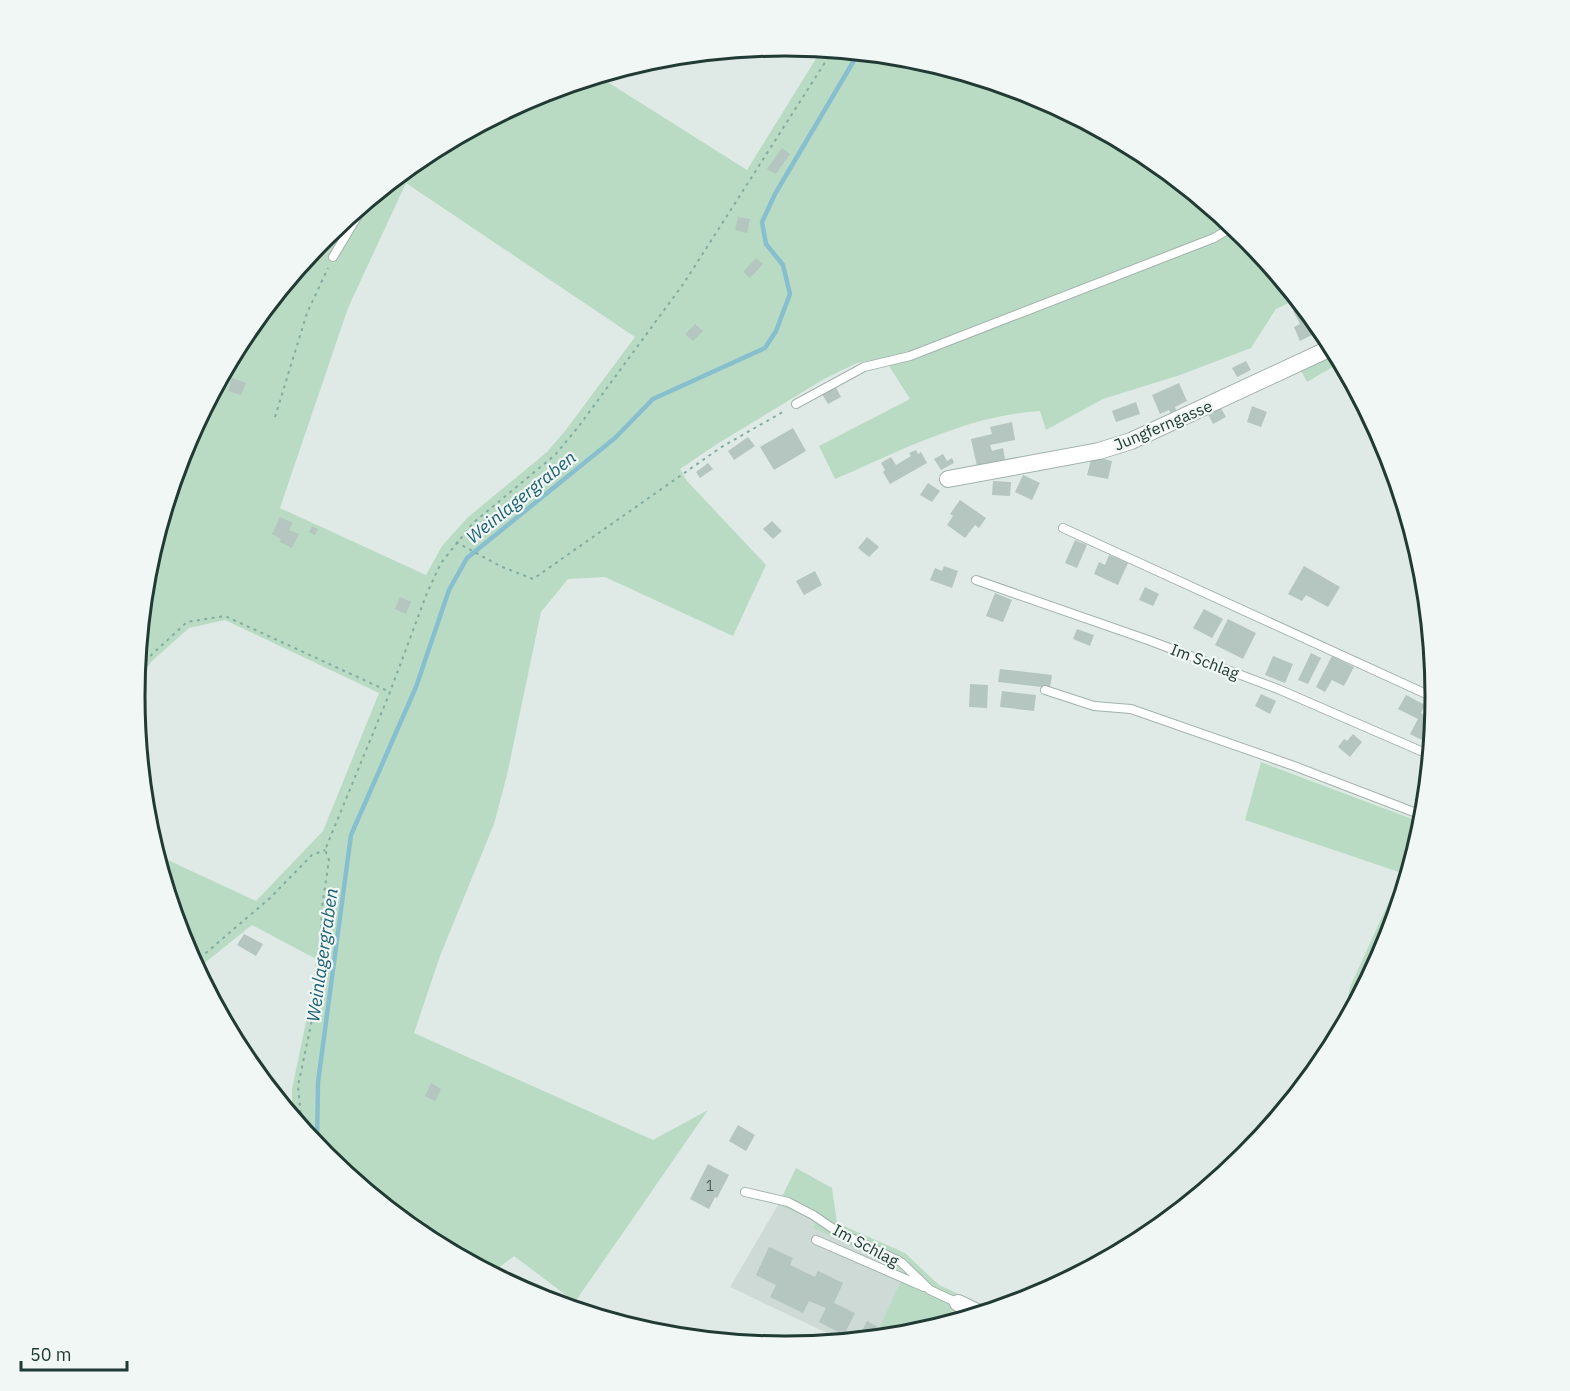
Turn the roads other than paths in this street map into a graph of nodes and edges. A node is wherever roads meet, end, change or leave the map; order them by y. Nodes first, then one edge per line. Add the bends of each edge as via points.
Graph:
1 (353, 223) edge
2 (1225, 231) edge
3 (333, 257) road end
4 (1324, 351) edge
5 (796, 404) road end
6 (948, 479) dead end
7 (1063, 528) dead end
8 (976, 580) dead end
9 (1045, 690) dead end
10 (1425, 693) edge
11 (1423, 752) edge
12 (1414, 812) edge
13 (745, 1192) dead end
14 (816, 1240) dead end
15 (930, 1290) junction
16 (958, 1303) joint
17 (969, 1308) edge

1 - 3 lane
2 - 5 lane via 910,356 864,367
4 - 6 street, Jungferngasse via 1131,441 1099,451
7 - 10 lane
8 - 11 lane, Im Schlag via 1267,685
9 - 12 lane via 1094,706 1131,709
13 - 15 lane, Im Schlag via 788,1202 902,1262
14 - 15 lane
15 - 16 lane, Im Schlag
16 - 17 street, Im Schlag

